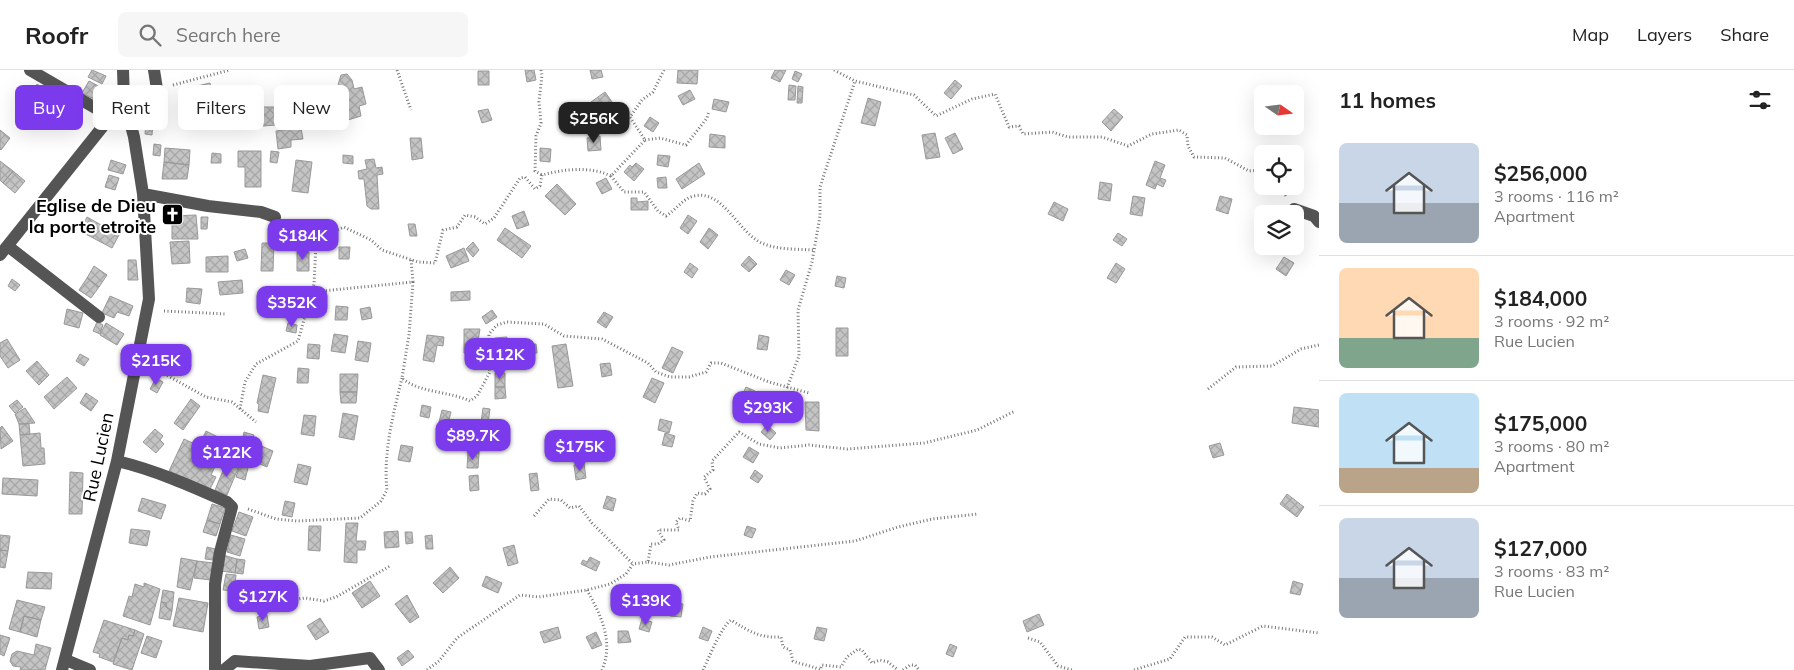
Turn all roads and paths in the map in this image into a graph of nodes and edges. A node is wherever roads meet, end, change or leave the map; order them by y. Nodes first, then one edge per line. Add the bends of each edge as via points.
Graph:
1 (30, 70) edge
2 (123, 70) edge
3 (154, 70) edge
4 (230, 70) edge
5 (397, 70) edge
6 (541, 70) edge
7 (664, 70) edge
8 (834, 70) edge
9 (855, 81) junction
10 (124, 85) edge
11 (156, 85) edge
12 (168, 86) edge
13 (93, 107) edge
14 (411, 110) dead end
15 (709, 111) dead end
16 (101, 130) edge
17 (132, 130) edge
18 (645, 140) junction
19 (1254, 171) edge
20 (542, 175) junction
21 (611, 176) junction
22 (143, 194) junction
23 (1304, 212) edge
24 (275, 217) joint
25 (1319, 222) edge
26 (316, 244) junction
27 (814, 250) junction
28 (4, 251) edge
29 (411, 260) junction
30 (413, 282) junction
31 (312, 292) junction
32 (146, 310) junction
33 (226, 314) dead end
34 (99, 317) dead end
35 (1319, 346) edge
36 (137, 357) junction
37 (402, 378) junction
38 (788, 388) junction
39 (1208, 389) dead end
40 (808, 393) dead end
41 (240, 409) junction
42 (1015, 411) dead end
43 (256, 422) dead end
44 (117, 461) junction
45 (232, 507) junction
46 (978, 514) dead end
47 (534, 516) dead end
48 (648, 562) junction
49 (633, 564) junction
50 (390, 566) dead end
51 (587, 590) junction
52 (216, 597) junction
53 (1319, 633) edge
54 (1028, 638) dead end
55 (64, 665) edge
56 (90, 670) edge
57 (216, 670) edge
58 (224, 670) edge
59 (379, 670) edge
60 (428, 670) edge
61 (602, 670) edge
62 (703, 670) edge
63 (898, 670) edge
64 (903, 670) edge
65 (919, 670) edge
66 (1072, 670) edge
67 (1134, 670) edge

1 - 13 street
2 - 10 street, Rue Lucien
3 - 11 street
4 - 12 path
5 - 14 path
6 - 20 path via 541,123 536,136 534,162 535,171
7 - 18 path via 653,92 642,100 630,117
8 - 9 path
9 - 19 path via 914,95 936,116 972,99 995,94 1009,127 1019,126 1022,134 1052,132 1076,138 1102,137 1128,146 1152,134 1179,130 1187,135 1194,157 1226,158
9 - 27 path via 820,187 820,216
15 - 18 path via 686,145 660,138
16 - 28 street
17 - 22 street, Rue Lucien
18 - 21 path
20 - 21 path via 589,169
20 - 29 path via 540,186 535,189 525,177 520,178 494,218 485,224 474,216 465,215 458,226 443,230 434,263
21 - 27 path via 624,192 644,192 658,211 666,216 694,196 710,196 746,232 763,244
22 - 24 street via 261,212
22 - 32 street, Rue Lucien via 149,299
23 - 25 street
24 - 26 path via 304,240
26 - 29 path via 326,235 344,227 371,240 382,250
26 - 31 path
27 - 38 path via 798,310 799,356
28 - 34 street
29 - 30 path
30 - 31 path
30 - 37 path
31 - 41 path via 298,341 256,364 246,382
32 - 33 path
32 - 36 street, Rue Lucien
35 - 39 path via 1301,350 1272,366 1236,368
36 - 41 path via 206,397 232,402
36 - 44 street, Rue Lucien
37 - 38 path via 409,384 470,401 478,396 490,372 487,359 489,334 497,325 506,322 544,324 564,336 602,339 670,377 689,377 706,372 711,363 721,363
37 - 45 path via 391,428 385,473 387,490 360,518 297,521
38 - 40 path
41 - 43 path
42 - 48 path via 977,430 924,444 847,449 809,445 780,448 759,444 739,432 712,461 713,470 704,477 710,489 705,494 698,493 693,501 690,521 680,518 676,522 679,530 658,530 664,540 651,544
44 - 45 street via 190,486
44 - 55 street, Rue Lucien
45 - 52 street via 220,552
46 - 48 path via 898,527 855,541 669,564
47 - 49 path via 549,500 561,500 570,508 579,506
48 - 49 path
49 - 51 path via 626,574 610,584
50 - 52 path via 324,601
51 - 60 path via 538,597 520,595 457,638 439,662
51 - 61 path via 598,611 608,648
52 - 57 street
53 - 67 path via 1263,626 1226,645 1212,637 1185,637 1170,659
54 - 66 path via 1040,642 1058,666
55 - 56 street
58 - 59 street via 235,661 310,666 370,658
62 - 63 path via 726,624 732,620 744,629 768,638 781,637 783,647 790,650 793,661 803,665 809,664 820,670 822,665 841,668 847,657 858,649 872,664 880,660
64 - 65 path via 915,665

